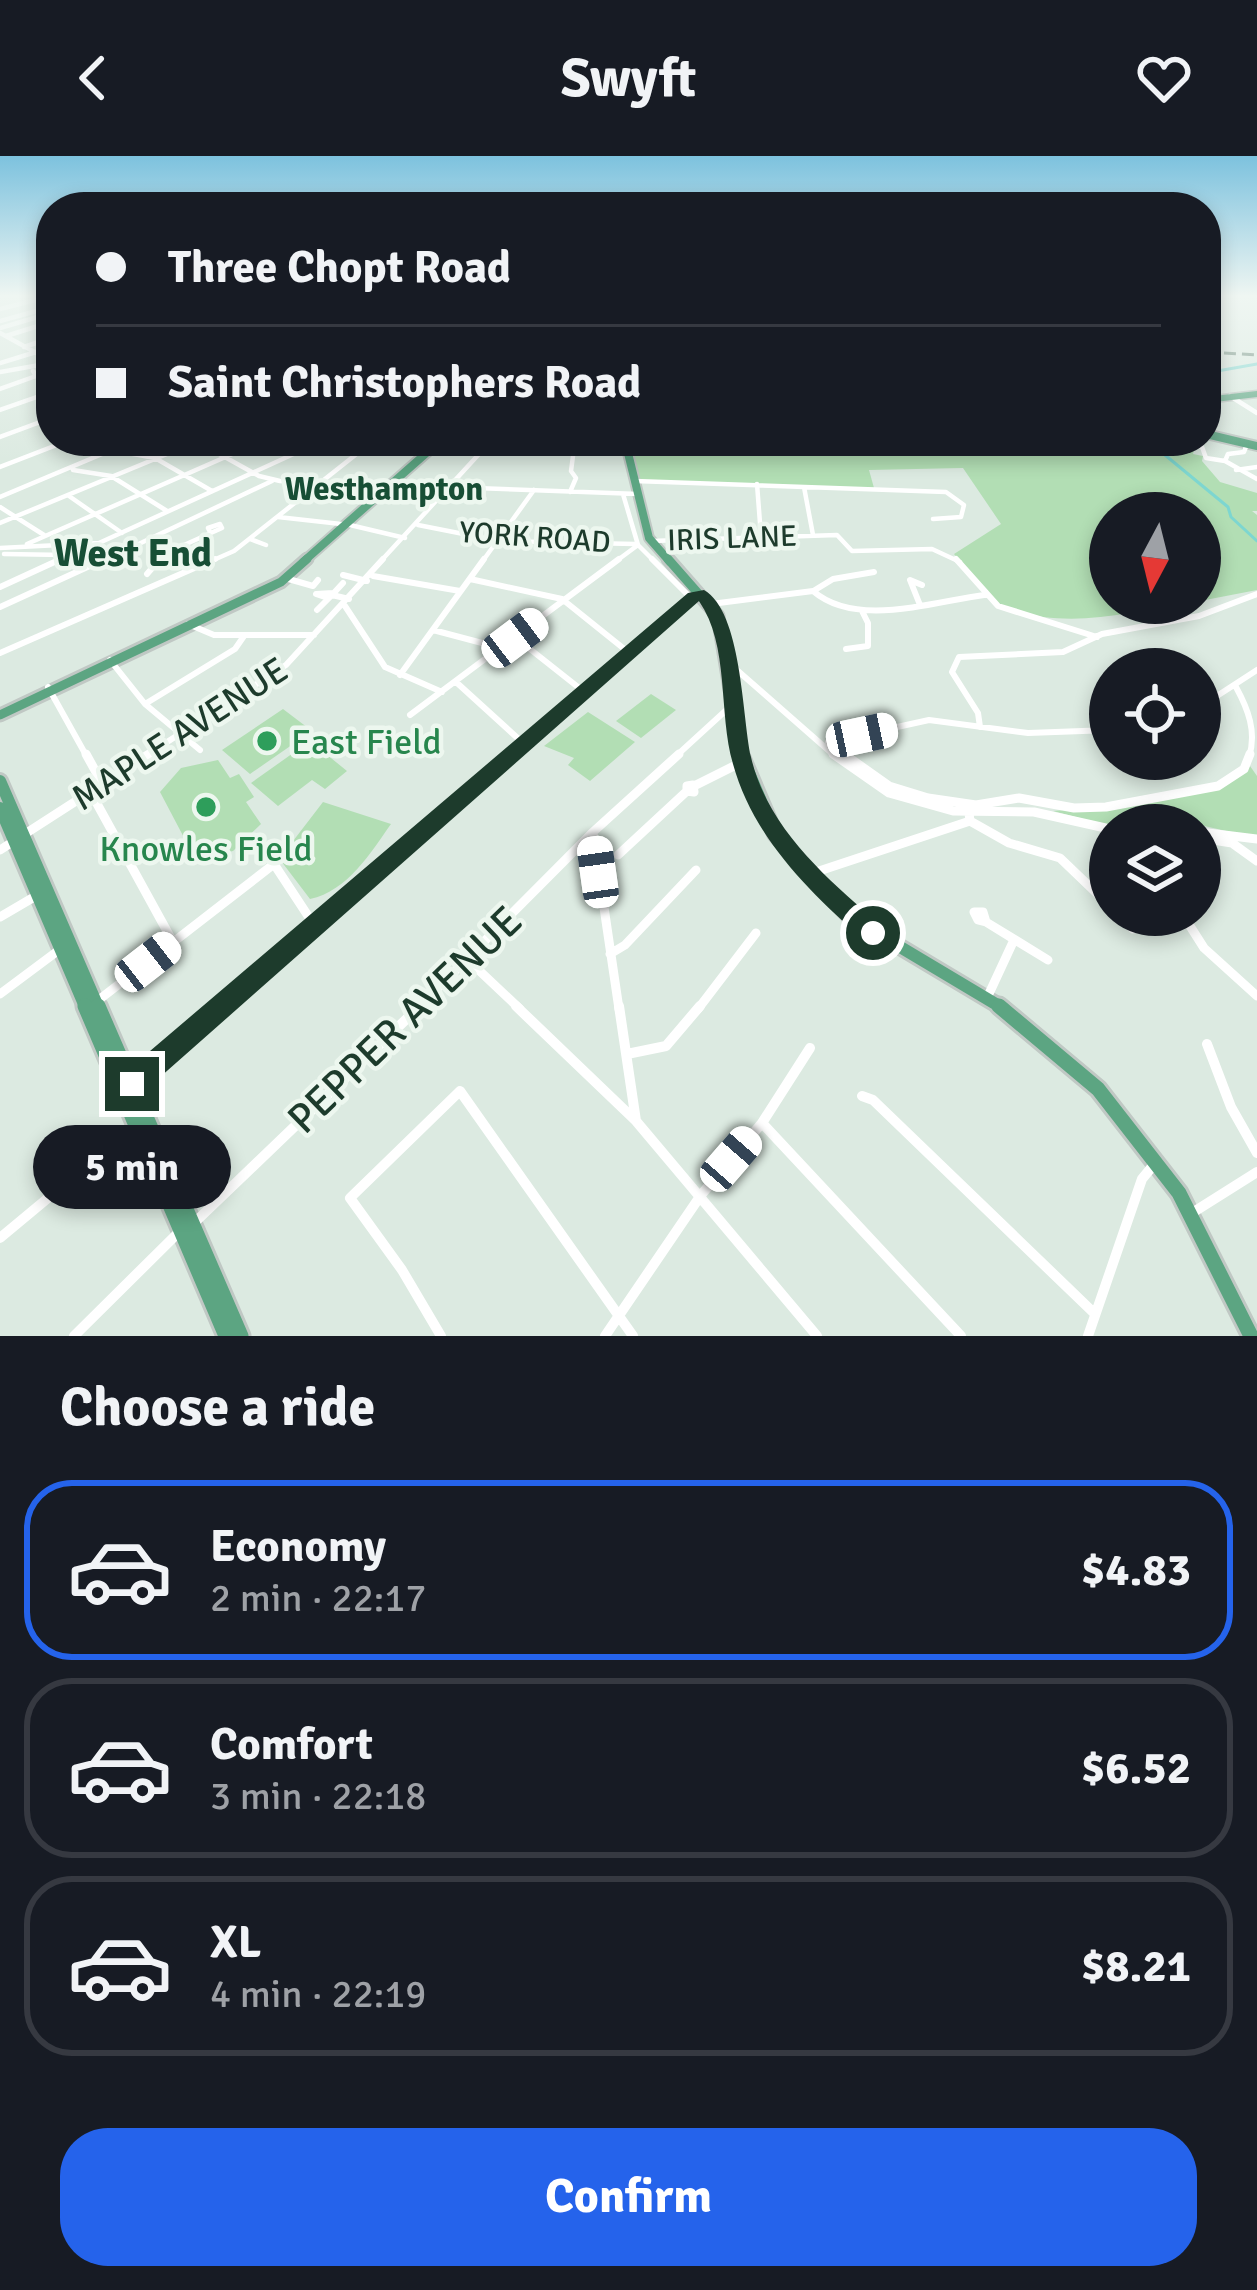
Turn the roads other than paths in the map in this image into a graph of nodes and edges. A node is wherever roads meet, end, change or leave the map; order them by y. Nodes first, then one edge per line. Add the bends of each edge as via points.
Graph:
1 (33, 350) edge
2 (36, 352) joint
3 (0, 363) edge
4 (36, 368) edge
5 (32, 370) junction
6 (0, 372) edge
7 (36, 373) edge
8 (36, 376) edge
9 (0, 389) edge
10 (1257, 395) edge
11 (36, 397) edge
12 (1232, 397) junction
13 (1221, 398) edge
14 (0, 410) edge
15 (1257, 412) edge
16 (36, 424) edge
17 (0, 437) edge
18 (1221, 438) edge
19 (1252, 445) edge
20 (36, 453) edge
21 (98, 456) edge
22 (151, 456) edge
23 (160, 456) edge
24 (227, 456) joint
25 (289, 456) edge
26 (354, 456) edge
27 (424, 456) edge
28 (478, 456) edge
29 (573, 456) edge
30 (629, 456) edge
31 (1205, 456) edge
32 (155, 458) junction
33 (86, 461) junction
34 (1225, 461) junction
35 (0, 467) edge
36 (1257, 467) edge
37 (63, 470) junction
38 (81, 470) junction
39 (1234, 470) junction
40 (255, 472) junction
41 (185, 475) junction
42 (111, 476) junction
43 (1257, 479) edge
44 (274, 480) junction
45 (635, 481) junction
46 (321, 482) junction
47 (391, 484) junction
48 (757, 484) junction
49 (451, 486) junction
50 (804, 487) junction
51 (534, 490) junction
52 (570, 491) junction
53 (214, 492) junction
54 (637, 493) junction
55 (141, 494) junction
56 (622, 494) junction
57 (68, 495) junction
58 (1, 499) edge
59 (169, 512) junction
60 (19, 514) junction
61 (96, 514) junction
62 (276, 517) junction
63 (933, 518) dead end
64 (0, 523) edge
65 (416, 525) junction
66 (344, 526) junction
67 (209, 532) dead end
68 (122, 533) junction
69 (813, 535) junction
70 (45, 536) junction
71 (761, 536) junction
72 (405, 538) junction
73 (249, 539) junction
74 (499, 541) junction
75 (652, 543) junction
76 (638, 544) junction
77 (266, 545) dead end
78 (20, 547) junction
79 (126, 550) dead end
80 (1, 552) edge
81 (116, 554) dead end
82 (874, 572) dead end
83 (290, 574) junction
84 (369, 578) junction
85 (470, 579) junction
86 (318, 580) dead end
87 (2, 583) edge
88 (158, 584) junction
89 (913, 587) dead end
90 (460, 591) junction
91 (813, 591) junction
92 (928, 592) dead end
93 (1257, 594) edge
94 (331, 595) junction
95 (984, 595) junction
96 (692, 598) junction
97 (708, 599) junction
98 (564, 601) junction
99 (348, 602) junction
100 (936, 604) junction
101 (920, 605) junction
102 (0, 607) edge
103 (317, 610) dead end
104 (862, 611) junction
105 (189, 624) junction
106 (433, 630) junction
107 (316, 635) junction
108 (244, 636) junction
109 (1096, 637) junction
110 (515, 638) junction
111 (501, 648) junction
112 (846, 649) dead end
113 (0, 652) edge
114 (628, 652) junction
115 (111, 661) junction
116 (730, 664) junction
117 (1257, 670) edge
118 (400, 676) junction
119 (456, 682) junction
120 (1236, 687) junction
121 (50, 689) junction
122 (583, 691) junction
123 (442, 692) junction
124 (1221, 695) edge
125 (735, 703) junction
126 (146, 704) junction
127 (0, 712) edge
128 (410, 715) dead end
129 (980, 728) junction
130 (1089, 731) edge
131 (180, 733) junction
132 (825, 742) junction
133 (523, 743) junction
134 (200, 750) dead end
135 (742, 762) junction
136 (0, 781) edge
137 (103, 784) junction
138 (90, 791) junction
139 (0, 808) edge
140 (974, 813) junction
141 (1089, 824) edge
142 (593, 832) junction
143 (1221, 836) edge
144 (1257, 839) edge
145 (1221, 840) edge
146 (13, 842) edge
147 (618, 855) dead end
148 (1257, 861) edge
149 (696, 870) dead end
150 (808, 875) junction
151 (1089, 886) edge
152 (43, 892) junction
153 (0, 917) edge
154 (986, 922) dead end
155 (314, 925) junction
156 (755, 933) dead end
157 (1196, 936) edge
158 (1014, 940) junction
159 (173, 942) junction
160 (66, 946) junction
161 (610, 954) junction
162 (468, 960) junction
163 (1048, 960) dead end
164 (0, 994) edge
165 (1257, 996) edge
166 (987, 998) junction
167 (92, 1006) junction
168 (1207, 1044) dead end
169 (810, 1048) dead end
170 (628, 1054) junction
171 (127, 1088) junction
172 (862, 1096) dead end
173 (141, 1120) junction
174 (636, 1121) junction
175 (762, 1124) junction
176 (1257, 1154) edge
177 (1157, 1162) junction
178 (1257, 1172) edge
179 (700, 1195) junction
180 (1192, 1214) junction
181 (188, 1227) junction
182 (1, 1235) edge
183 (1095, 1314) junction
184 (619, 1316) junction
185 (235, 1334) edge
186 (74, 1336) edge
187 (440, 1336) edge
188 (605, 1336) edge
189 (633, 1336) edge
190 (817, 1336) edge
191 (961, 1336) edge
192 (1088, 1336) edge
193 (1251, 1336) edge

1 - 2 street
2 - 3 street
4 - 5 street
5 - 6 street
5 - 7 street
8 - 9 street
10 - 12 main road
11 - 14 street
12 - 13 main road
12 - 15 street
16 - 17 street
18 - 19 main road
19 - 34 street
20 - 35 street
21 - 33 street
22 - 32 street
23 - 32 street
24 - 40 street
24 - 41 street
25 - 40 street
26 - 46 street
27 - 47 main road
28 - 49 street, MAPLE AVENUE
29 - 52 street
30 - 45 main road
31 - 34 street
32 - 41 street
32 - 42 street
33 - 37 street
33 - 38 street
34 - 39 street
36 - 39 street
37 - 38 street
37 - 58 street
38 - 42 street
39 - 43 street
40 - 44 street
40 - 46 street
40 - 53 street
41 - 53 street
41 - 55 street
42 - 55 street
42 - 57 street
44 - 46 street
44 - 79 street
45 - 48 street
45 - 54 main road
46 - 47 street
46 - 62 street
47 - 49 street
47 - 66 main road
48 - 50 street
48 - 71 street
49 - 51 street
49 - 65 street, MAPLE AVENUE
50 - 63 street via 946,491 964,505 963,514
50 - 69 street
51 - 52 street
51 - 74 street
52 - 54 street
52 - 56 street
53 - 59 street
54 - 56 street
54 - 75 main road
55 - 59 street
55 - 61 street
56 - 76 street
57 - 60 street
57 - 61 street
58 - 60 street
59 - 68 street
60 - 64 street
60 - 70 street
61 - 68 street
61 - 70 street
62 - 66 street
62 - 73 street
65 - 72 street, MAPLE AVENUE
65 - 74 street, YORK ROAD
66 - 72 street
66 - 83 main road
67 - 88 street via 164,554 147,574
68 - 78 street via 99,544
69 - 71 street, IRIS LANE
69 - 95 street, IRIS LANE via 843,536 852,550 947,553
70 - 78 street
71 - 75 street, IRIS LANE
72 - 84 street, MAPLE AVENUE
73 - 77 street
73 - 88 street
74 - 76 street, YORK ROAD
74 - 85 street
75 - 76 street, YORK ROAD
75 - 97 main road
76 - 96 street
76 - 98 street
78 - 80 street
80 - 87 street via 68,556
81 - 102 street
82 - 91 street
83 - 86 street via 313,586
83 - 105 main road
84 - 90 street
84 - 94 street via 343,579
84 - 99 street, MAPLE AVENUE
85 - 90 street
85 - 98 street
88 - 113 street
89 - 101 street
90 - 106 street
91 - 97 street
91 - 104 street via 837,609
92 - 100 street
93 - 109 street via 1199,616
94 - 99 street
94 - 103 street
95 - 100 street
95 - 109 street
96 - 97 street
96 - 114 street
97 - 116 main road
98 - 110 street
98 - 114 street
99 - 107 street, MAPLE AVENUE
99 - 118 street via 385,667
100 - 101 street
101 - 104 street
104 - 112 street via 868,646
105 - 108 street
105 - 115 main road
106 - 111 street
106 - 118 street
107 - 108 street
107 - 131 street, MAPLE AVENUE via 286,665
108 - 126 street
109 - 129 street via 1063,652 959,657 952,672
110 - 111 street
110 - 122 street
111 - 119 street
114 - 122 street
115 - 121 main road
115 - 126 street
116 - 125 main road
116 - 132 street
117 - 120 street
118 - 123 street
119 - 123 street
119 - 133 street
120 - 124 street
120 - 140 street via 1255,746 1225,783 1106,807 1019,798
121 - 127 main road
121 - 137 street
122 - 133 street
123 - 128 street
125 - 135 main road
125 - 142 street, PEPPER AVENUE
126 - 131 street
129 - 130 street
129 - 132 street via 929,720
131 - 134 street
131 - 137 street, MAPLE AVENUE
132 - 140 street via 889,786
133 - 155 street
135 - 147 street via 690,788
135 - 150 main road via 769,824
136 - 146 main road
137 - 138 street, MAPLE AVENUE
138 - 146 street, MAPLE AVENUE
138 - 159 street
139 - 146 main road
140 - 141 street via 1034,812
140 - 150 street
140 - 151 street via 1013,844 1060,858
142 - 161 street
142 - 162 street, PEPPER AVENUE
143 - 144 street
145 - 148 street
146 - 152 main road
149 - 161 street
150 - 166 main road via 859,924
152 - 153 street
152 - 160 main road
154 - 158 street
155 - 159 street via 274,864
155 - 171 street
156 - 170 street via 680,1033 666,1046
157 - 165 street
158 - 163 street
158 - 166 street
159 - 167 street
160 - 164 street
160 - 167 main road
161 - 170 street
162 - 174 street
162 - 181 street, PEPPER AVENUE
166 - 177 main road via 1068,1060
167 - 171 main road
168 - 176 street
169 - 175 street
170 - 174 street
171 - 173 main road
172 - 183 street
173 - 181 main road
173 - 182 street
174 - 179 street
175 - 179 street
175 - 191 street
177 - 180 main road
177 - 183 street via 1142,1179
178 - 180 street
179 - 184 street
179 - 190 street
180 - 193 main road
181 - 185 main road
181 - 186 street, PEPPER AVENUE
183 - 192 street
184 - 187 street via 460,1091 350,1198
184 - 188 street
184 - 189 street

